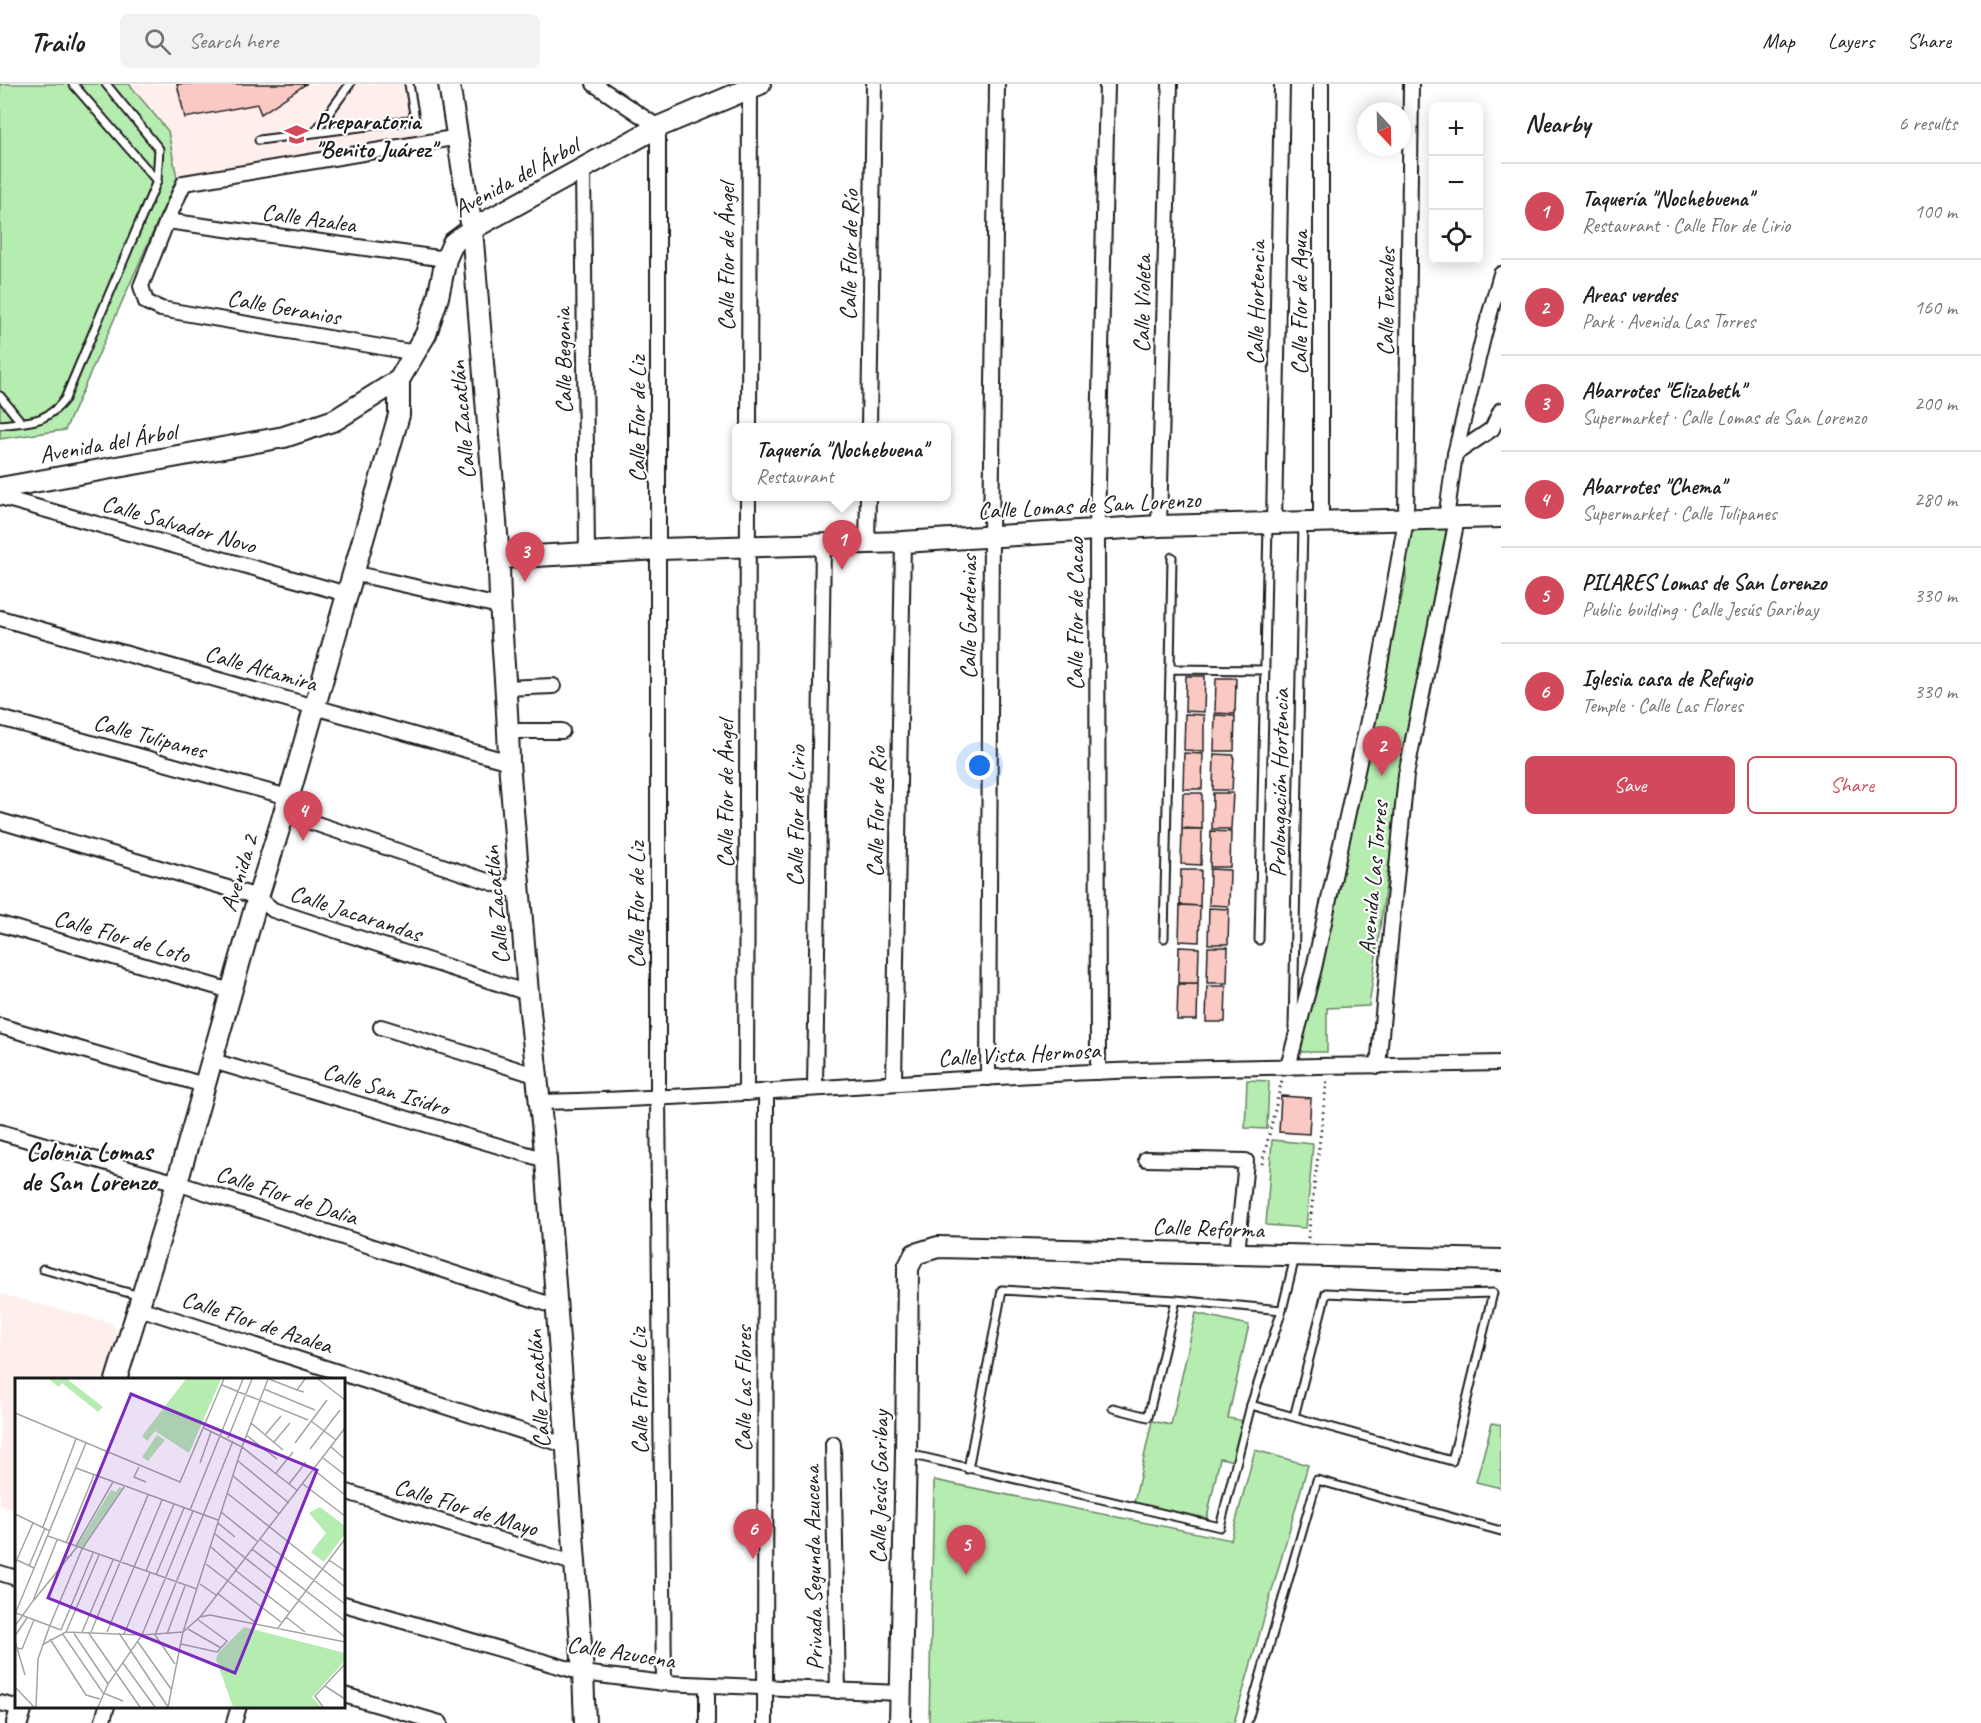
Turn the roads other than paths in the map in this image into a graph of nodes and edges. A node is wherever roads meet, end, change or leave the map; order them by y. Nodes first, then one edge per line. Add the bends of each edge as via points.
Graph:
1 (73, 84) edge
2 (106, 84) edge
3 (350, 84) edge
4 (409, 84) edge
5 (449, 84) edge
6 (594, 84) edge
7 (874, 84) edge
8 (997, 84) edge
9 (1107, 84) edge
10 (1170, 84) edge
11 (1282, 84) edge
12 (1321, 84) edge
13 (1412, 84) edge
14 (753, 85) edge
15 (658, 127) junction
16 (315, 132) junction
17 (459, 137) junction
18 (259, 140) dead end
19 (583, 168) junction
20 (157, 181) junction
21 (167, 221) junction
22 (471, 229) junction
23 (446, 259) junction
24 (1501, 274) edge
25 (416, 353) junction
26 (399, 380) junction
27 (0, 396) edge
28 (1501, 410) edge
29 (21, 422) junction
30 (748, 423) edge
31 (869, 423) edge
32 (0, 425) edge
33 (1455, 454) junction
34 (0, 488) edge
35 (0, 497) edge
36 (748, 501) edge
37 (868, 501) edge
38 (1501, 517) edge
39 (1452, 519) junction
40 (1406, 520) junction
41 (1312, 523) junction
42 (1271, 524) junction
43 (1159, 526) junction
44 (1097, 529) junction
45 (991, 535) junction
46 (903, 542) junction
47 (867, 543) junction
48 (823, 545) junction
49 (748, 546) junction
50 (660, 549) junction
51 (587, 553) junction
52 (1172, 557) dead end
53 (499, 558) junction
54 (353, 573) junction
55 (1397, 576) joint
56 (347, 594) junction
57 (499, 606) junction
58 (0, 618) edge
59 (1170, 669) junction
60 (1265, 670) junction
61 (553, 687) dead end
62 (505, 688) junction
63 (315, 706) junction
64 (0, 718) edge
65 (509, 731) junction
66 (562, 731) dead end
67 (509, 762) junction
68 (286, 805) junction
69 (0, 821) edge
70 (520, 892) junction
71 (258, 897) junction
72 (0, 924) edge
73 (1164, 938) dead end
74 (1259, 940) dead end
75 (231, 991) junction
76 (528, 993) junction
77 (0, 1026) edge
78 (381, 1027) dead end
79 (1293, 1043) junction
80 (213, 1060) junction
81 (1501, 1063) edge
82 (1378, 1066) junction
83 (1287, 1067) junction
84 (1098, 1072) junction
85 (538, 1076) junction
86 (988, 1077) junction
87 (894, 1083) junction
88 (204, 1085) junction
89 (815, 1088) junction
90 (766, 1091) junction
91 (746, 1092) junction
92 (658, 1099) junction
93 (540, 1102) junction
94 (0, 1132) edge
95 (1146, 1159) dead end
96 (546, 1160) junction
97 (177, 1183) junction
98 (915, 1254) joint
99 (1237, 1254) junction
100 (1300, 1257) junction
101 (1501, 1260) edge
102 (43, 1269) dead end
103 (1176, 1300) junction
104 (140, 1302) junction
105 (557, 1307) junction
106 (1281, 1310) junction
107 (117, 1378) edge
108 (1251, 1406) junction
109 (1113, 1408) dead end
110 (1294, 1417) junction
111 (833, 1444) dead end
112 (568, 1446) junction
113 (906, 1453) junction
114 (968, 1469) junction
115 (345, 1491) edge
116 (1501, 1531) edge
117 (576, 1564) junction
118 (0, 1573) edge
119 (15, 1578) edge
120 (345, 1604) edge
121 (583, 1673) junction
122 (664, 1683) junction
123 (707, 1686) junction
124 (765, 1688) junction
125 (838, 1690) junction
126 (900, 1693) junction
127 (345, 1695) edge
128 (0, 1702) edge
129 (107, 1708) edge
130 (239, 1708) edge
131 (20, 1713) edge
132 (102, 1723) edge
133 (234, 1723) edge
134 (440, 1723) edge
135 (585, 1723) edge
136 (707, 1723) edge
137 (765, 1723) edge
138 (900, 1723) edge
139 (1248, 1723) edge

1 - 20 lane
2 - 20 lane via 159,149
3 - 16 lane
4 - 16 lane via 415,120
5 - 17 street, Calle Zacatlán
6 - 15 street
7 - 31 street, Calle Flor de Río
8 - 45 street, Calle Gardenias
9 - 44 street, Calle Flor de Cacao
10 - 43 street, Calle Violeta
11 - 42 street, Calle Hortencia
12 - 41 street, Calle Flor de Agua
13 - 40 street, Calle Texcales
14 - 15 street, Avenida del Árbol
14 - 30 street, Calle Flor de Ángel
15 - 19 street, Avenida del Árbol
15 - 50 street, Calle Flor de Liz
16 - 18 lane
17 - 21 street via 184,183
17 - 22 street, Calle Zacatlán
19 - 22 street, Avenida del Árbol
19 - 51 street, Calle Begonia
20 - 29 lane via 65,399 43,419
21 - 23 street, Calle Azalea
21 - 25 street, Calle Geranios via 141,286 146,302 161,309
22 - 23 street, Avenida del Árbol via 453,243
22 - 53 street, Calle Zacatlán
23 - 25 street, Avenida del Árbol via 438,297
24 - 33 street, Avenida Las Torres
25 - 26 street, Avenida del Árbol
26 - 34 street, Avenida del Árbol via 334,420 284,437
26 - 54 street, Avenida 2 via 399,415
27 - 29 lane
28 - 33 street via 1492,429
29 - 32 lane
33 - 39 street, Avenida Las Torres
35 - 56 street, Calle Salvador Novo
36 - 49 street, Calle Flor de Ángel
37 - 47 street
38 - 39 street, Calle Lomas de San Lorenzo
39 - 40 street, Calle Lomas de San Lorenzo
39 - 82 street, Avenida Las Torres via 1406,774
40 - 41 street, Calle Lomas de San Lorenzo
40 - 55 street, Calle Texcales
41 - 42 street, Calle Lomas de San Lorenzo
41 - 79 lane, Prolongación Hortencia
42 - 43 street, Calle Lomas de San Lorenzo
42 - 60 lane
43 - 44 street, Calle Lomas de San Lorenzo
44 - 45 street, Calle Lomas de San Lorenzo
44 - 84 street, Calle Flor de Cacao
45 - 46 street, Calle Lomas de San Lorenzo
45 - 86 street, Calle Gardenias
46 - 47 street, Calle Lomas de San Lorenzo
46 - 87 street, Calle Flor de Río
47 - 48 street, Calle Lomas de San Lorenzo
48 - 49 street, Calle Lomas de San Lorenzo
48 - 89 street, Calle Flor de Lirio
49 - 50 street, Calle Lomas de San Lorenzo
49 - 91 street, Calle Flor de Ángel
50 - 51 street, Calle Lomas de San Lorenzo
50 - 92 street, Calle Flor de Liz
51 - 53 street, Calle Lomas de San Lorenzo
52 - 59 lane
53 - 57 street, Calle Zacatlán
54 - 56 street, Avenida 2
54 - 57 street
55 - 79 street, Avenida Las Torres via 1319,945
56 - 63 street, Avenida 2
57 - 62 street, Calle Zacatlán
58 - 63 street, Calle Altamira
59 - 60 lane
59 - 73 lane
60 - 74 lane
61 - 62 street
62 - 65 street, Calle Zacatlán
63 - 67 street, Calle Altamira
63 - 68 street, Avenida 2
64 - 68 street, Calle Tulipanes
65 - 66 street
65 - 67 street, Calle Zacatlán
67 - 70 street, Calle Zacatlán
68 - 70 street, Calle Tulipanes
68 - 71 street, Avenida 2
69 - 71 street, Calle Jacarandas
70 - 76 street, Calle Zacatlán
71 - 75 street, Avenida 2
71 - 76 street, Calle Jacarandas via 273,909
72 - 75 street, Calle Flor de Loto
75 - 80 street, Avenida 2
76 - 85 street, Calle Zacatlán
77 - 88 street
78 - 85 street
79 - 83 street, Avenida Las Torres
80 - 88 street, Avenida 2
80 - 96 street, Calle San Isidro
81 - 82 street, Calle Vista Hermosa
82 - 83 street, Calle Vista Hermosa
83 - 84 street, Calle Vista Hermosa
84 - 86 street, Calle Vista Hermosa
85 - 93 street, Calle Zacatlán
86 - 87 street, Calle Vista Hermosa
87 - 89 street, Calle Vista Hermosa
88 - 97 street, Avenida 2
89 - 90 street, Calle Vista Hermosa
90 - 91 street, Calle Vista Hermosa
90 - 124 street, Calle Las Flores
91 - 92 street, Calle Vista Hermosa
92 - 93 street, Calle Vista Hermosa
92 - 122 street, Calle Flor de Liz
93 - 96 street, Calle Zacatlán
94 - 97 street, Calle Flor de Dalia
95 - 99 street via 1246,1161
96 - 105 street, Calle Zacatlán
97 - 104 street, Avenida 2
97 - 105 street, Calle Flor de Dalia
98 - 99 street, Calle Reforma via 938,1247
98 - 113 street, Calle Jesús Garibay via 908,1268
99 - 100 street, Calle Reforma
100 - 101 street, Calle Reforma
100 - 106 lane
102 - 104 lane
103 - 106 lane
103 - 109 lane via 1148,1417
103 - 114 lane via 1002,1290
104 - 107 street, Avenida 2
104 - 112 street, Calle Flor de Azalea
105 - 112 street, Calle Zacatlán
106 - 108 lane
108 - 110 lane
108 - 114 lane via 1220,1527
110 - 110 lane via 1452,1461 1493,1293 1326,1293
111 - 125 street, Privada Segunda Azucena
112 - 117 street, Calle Zacatlán
113 - 114 lane
113 - 126 street, Calle Jesús Garibay
115 - 117 street, Calle Flor de Mayo
116 - 139 lane via 1317,1480
117 - 121 street, Calle Zacatlán
118 - 119 street
120 - 121 street, Calle Azucena
121 - 122 street, Calle Azucena
121 - 135 street, Calle Zacatlán
122 - 123 street, Calle Azucena
123 - 124 street, Calle Azucena
123 - 136 street
124 - 125 street, Calle Azucena
124 - 137 street, Calle Las Flores
125 - 126 street, Calle Azucena
126 - 138 street, Calle Jesús Garibay
127 - 134 street
128 - 131 street
129 - 132 street
130 - 133 street

